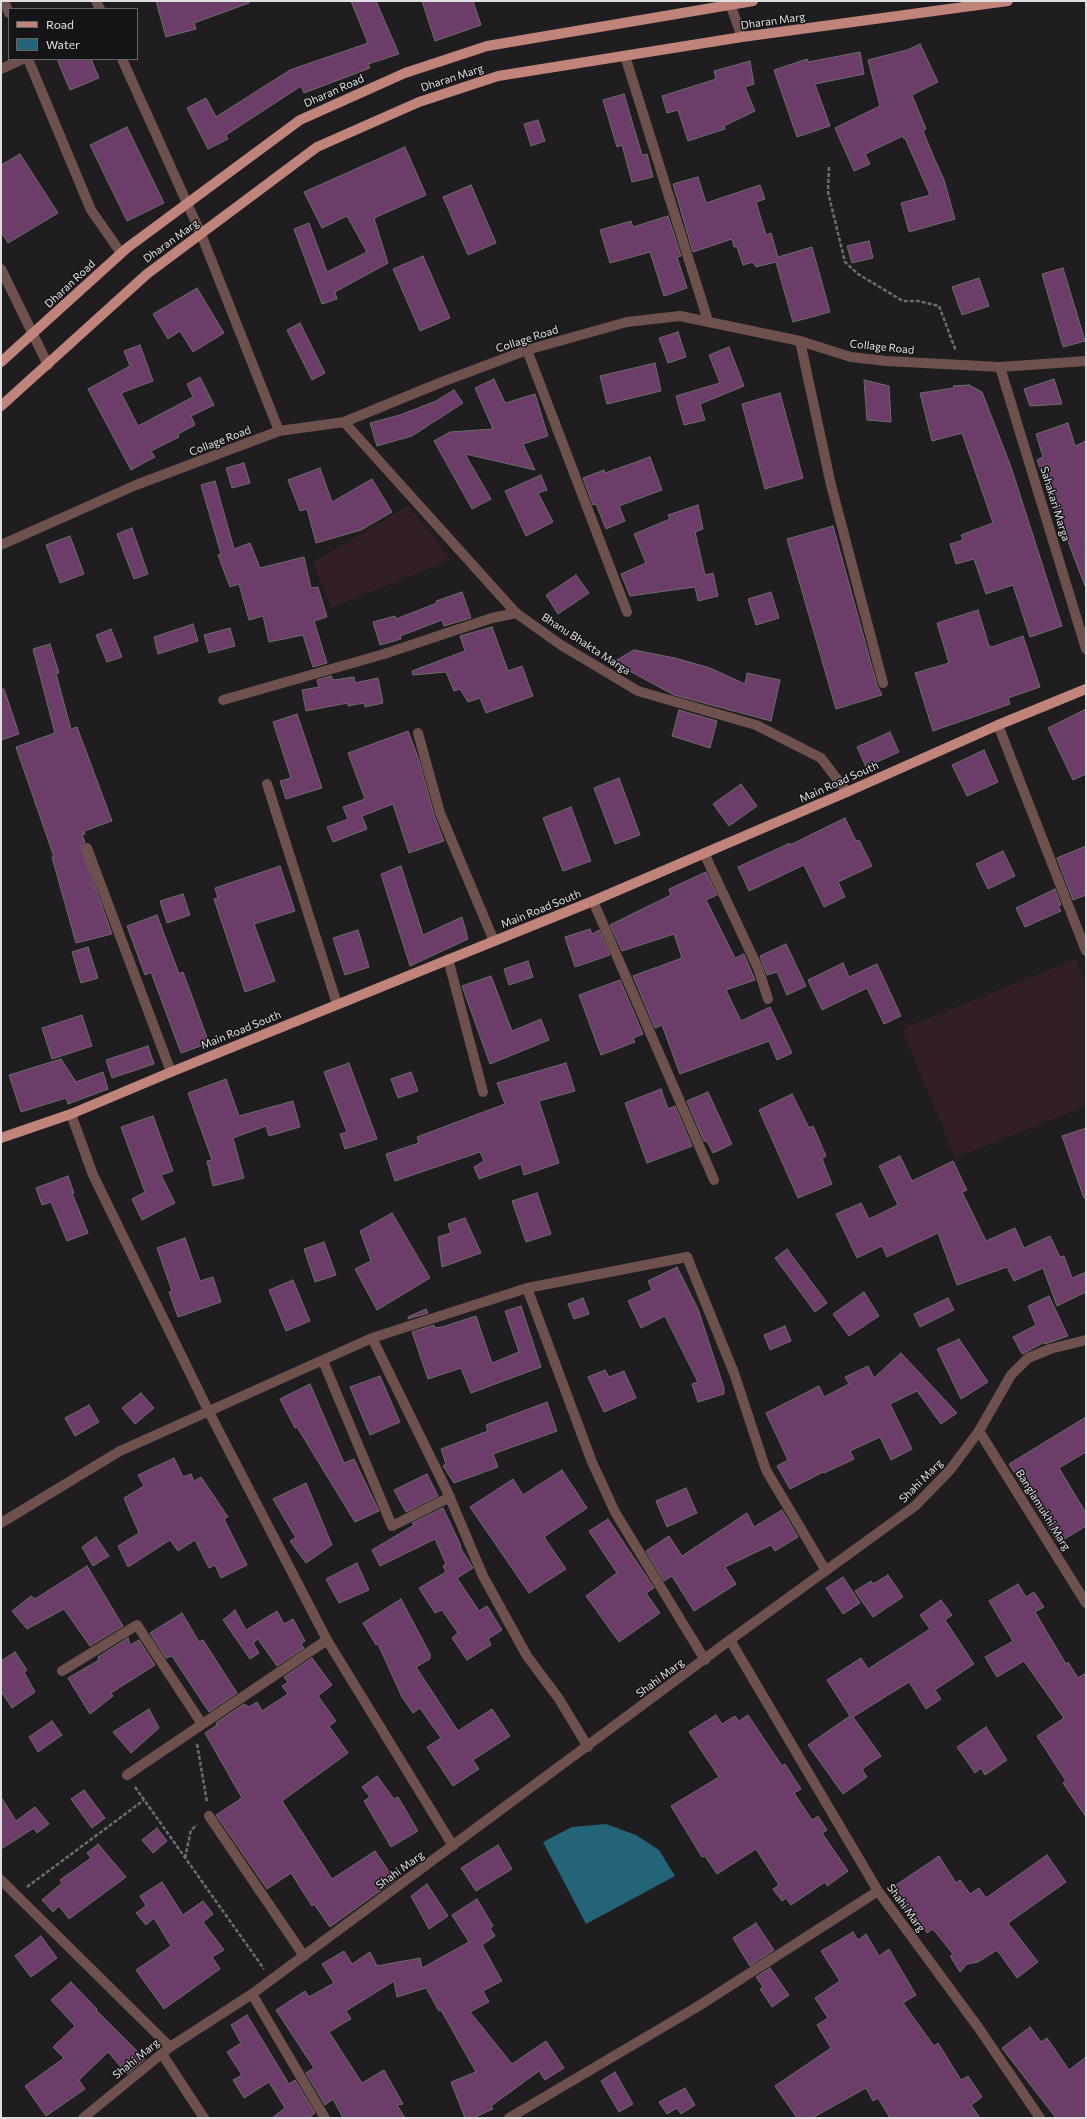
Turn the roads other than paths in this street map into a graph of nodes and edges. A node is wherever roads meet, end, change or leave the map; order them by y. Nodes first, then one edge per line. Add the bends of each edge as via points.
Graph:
1 (4, 1) edge
2 (753, 1) edge
3 (1008, 1) edge
4 (729, 2) edge
5 (8, 11) edge
6 (742, 37) junction
7 (625, 56) junction
8 (21, 60) edge
9 (28, 60) edge
10 (122, 60) edge
11 (1, 68) edge
12 (188, 204) junction
13 (201, 234) junction
14 (121, 253) junction
15 (1, 269) edge
16 (708, 321) junction
17 (33, 334) junction
18 (800, 341) junction
19 (527, 350) junction
20 (1086, 361) edge
21 (1, 362) edge
22 (48, 365) junction
23 (1000, 366) junction
24 (1, 406) edge
25 (344, 422) junction
26 (278, 431) junction
27 (1, 545) edge
28 (627, 612) dead end
29 (516, 613) junction
30 (1086, 649) edge
31 (883, 683) dead end
32 (1086, 689) edge
33 (223, 700) dead end
34 (998, 725) junction
35 (418, 733) dead end
36 (266, 784) dead end
37 (847, 792) junction
38 (86, 848) dead end
39 (704, 853) junction
40 (593, 901) junction
41 (494, 941) junction
42 (1086, 950) edge
43 (448, 960) junction
44 (768, 999) dead end
45 (338, 1004) junction
46 (171, 1072) junction
47 (483, 1092) dead end
48 (71, 1114) junction
49 (1, 1138) edge
50 (714, 1180) dead end
51 (527, 1288) junction
52 (372, 1338) junction
53 (1086, 1340) edge
54 (323, 1361) junction
55 (209, 1412) junction
56 (979, 1431) junction
57 (450, 1497) junction
58 (1, 1523) edge
59 (826, 1571) junction
60 (1086, 1603) edge
61 (327, 1640) junction
62 (730, 1640) junction
63 (705, 1660) junction
64 (62, 1671) dead end
65 (198, 1727) junction
66 (588, 1747) junction
67 (127, 1775) road end
68 (209, 1816) road end
69 (452, 1846) junction
70 (1, 1880) edge
71 (878, 1891) junction
72 (304, 1956) junction
73 (252, 1994) junction
74 (170, 2047) junction
75 (162, 2054) junction
76 (83, 2118) edge
77 (204, 2118) edge
78 (325, 2118) edge
79 (509, 2118) edge
80 (1040, 2118) edge

1 - 5 street
2 - 4 main road, Dharan Road
3 - 6 main road, Dharan Marg
4 - 6 street
4 - 12 main road, Dharan Road via 487,46 405,73 300,120
6 - 7 main road, Dharan Marg
7 - 13 main road, Dharan Marg via 498,76 419,102 317,148
7 - 16 street
8 - 11 street
9 - 14 street via 92,210
10 - 12 street
12 - 13 street
12 - 14 main road, Dharan Road
13 - 22 main road, Dharan Marg via 146,274
13 - 26 street
14 - 17 main road, Dharan Road
15 - 17 street
16 - 18 street, Collage Road
16 - 19 street, Collage Road via 680,316 627,322
17 - 21 main road, Dharan Road
17 - 22 street
18 - 23 street, Collage Road via 851,357
18 - 31 street via 831,485
19 - 25 street, Collage Road
19 - 28 street
20 - 23 street, Collage Road
22 - 24 main road, Dharan Marg
23 - 30 street, Sahakari Marga
25 - 26 street, Collage Road
25 - 29 street, Bhanu Bhakta Marga
26 - 27 street, Collage Road via 136,485
29 - 33 street via 492,618 384,654
29 - 37 street, Bhanu Bhakta Marga via 562,645 638,691 756,725 821,758
32 - 34 main road, Main Road South
34 - 37 main road, Main Road South
34 - 42 street
35 - 41 street via 440,813
36 - 45 street
37 - 39 main road, Main Road South
38 - 46 street
39 - 40 main road, Main Road South
39 - 44 street via 758,968
40 - 41 main road, Main Road South
40 - 50 street
41 - 43 main road, Main Road South
43 - 45 main road, Main Road South
43 - 47 street
45 - 46 main road, Main Road South
46 - 48 main road, Main Road South
48 - 49 main road, Main Road South
48 - 55 street via 93,1175
51 - 52 street
51 - 59 street via 687,1257 734,1373 766,1470
51 - 63 street via 608,1498
52 - 54 street
52 - 57 street
53 - 56 street, Shahi Marg via 1050,1349 1028,1358 1011,1375
54 - 55 street
54 - 57 street via 392,1526
55 - 58 street via 120,1451
55 - 61 street
56 - 59 street, Shahi Marg via 950,1470 916,1506
56 - 60 street, Banglamukhi Marg
57 - 66 street via 483,1576 524,1650 559,1699
59 - 62 street, Shahi Marg
61 - 65 street
61 - 69 street
62 - 63 street, Shahi Marg
62 - 71 street, Shahi Marg
63 - 66 street, Shahi Marg
64 - 65 street via 137,1625
65 - 67 street
66 - 69 street, Shahi Marg
68 - 72 street
69 - 72 street, Shahi Marg
70 - 74 street
71 - 79 street via 697,2007
71 - 80 street, Shahi Marg via 978,2027
72 - 73 street, Shahi Marg
73 - 74 street, Shahi Marg
73 - 78 street
74 - 75 street, Shahi Marg
75 - 76 street, Shahi Marg
75 - 77 street

